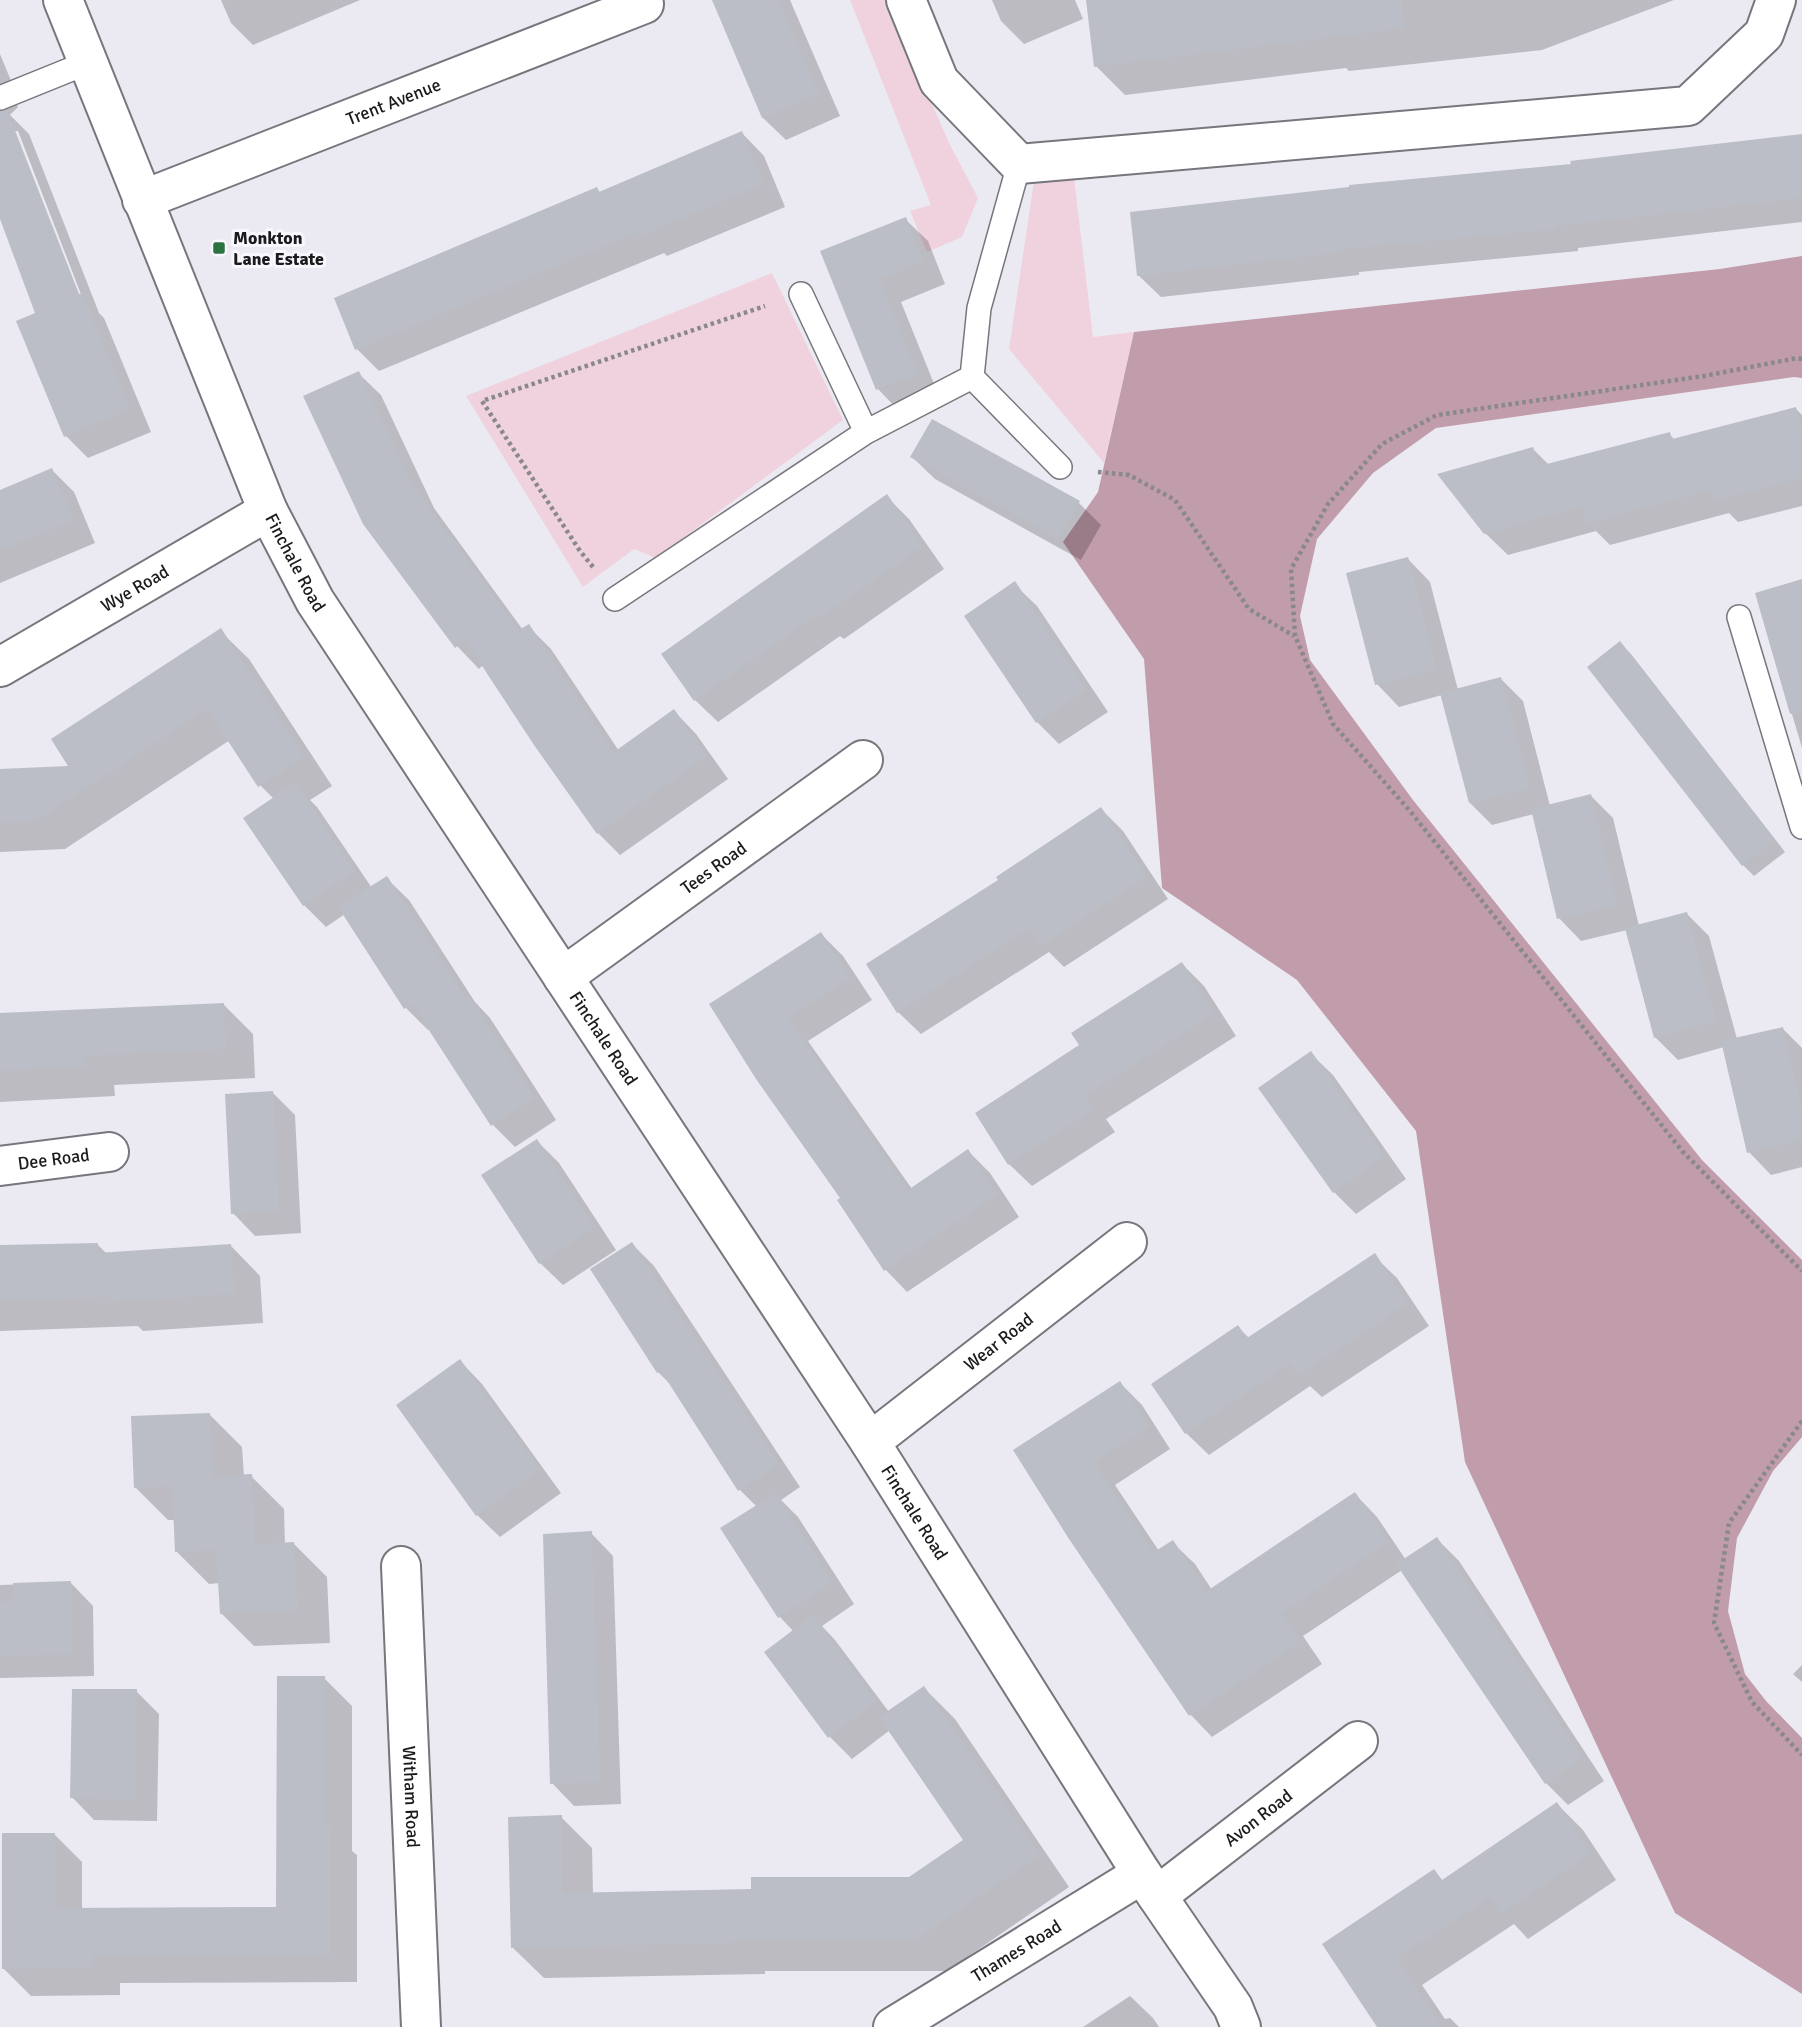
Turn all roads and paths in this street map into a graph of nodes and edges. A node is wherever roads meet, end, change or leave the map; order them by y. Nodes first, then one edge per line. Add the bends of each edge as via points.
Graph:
1 (63, 0) edge
2 (906, 0) edge
3 (1776, 0) edge
4 (644, 4) dead end
5 (89, 62) junction
6 (0, 98) edge
7 (1019, 164) junction
8 (142, 200) junction
9 (801, 293) joint
10 (1802, 359) edge
11 (972, 377) junction
12 (866, 432) junction
13 (1060, 467) joint
14 (268, 511) junction
15 (617, 598) joint
16 (1738, 617) dead end
17 (1295, 636) junction
18 (0, 667) edge
19 (863, 760) dead end
20 (1802, 827) edge
21 (563, 977) junction
22 (109, 1152) dead end
23 (0, 1166) edge
24 (1127, 1242) dead end
25 (1802, 1271) edge
26 (1802, 1421) edge
27 (870, 1443) junction
28 (401, 1566) dead end
29 (1358, 1741) dead end
30 (1802, 1755) edge
31 (1150, 1885) junction
32 (421, 2027) edge
33 (893, 2027) edge
34 (1241, 2027) edge

1 - 5 street, Finchale Road
2 - 7 street via 939,81
3 - 7 street via 1764,34 1688,106
4 - 8 street, Trent Avenue
5 - 6 lane
5 - 8 street, Finchale Road
7 - 11 lane via 979,308
8 - 14 street, Finchale Road
9 - 12 lane
9 - 15 path via 482,401 580,551
10 - 17 path via 1437,415 1382,444 1328,504 1291,569
11 - 12 lane
11 - 13 lane
12 - 15 lane
13 - 17 path via 1129,475 1175,500 1249,609
14 - 18 street, Wye Road
14 - 21 street, Finchale Road via 314,601
16 - 20 lane
17 - 25 path via 1333,724 1410,811 1683,1152
19 - 21 street, Tees Road
21 - 27 street, Finchale Road
22 - 23 street, Dee Road
24 - 27 street, Wear Road
26 - 30 path via 1729,1522 1714,1623 1752,1702
27 - 31 street, Finchale Road
28 - 32 street, Witham Road
29 - 31 street, Avon Road
31 - 33 street, Thames Road
31 - 34 street, Finchale Road via 1233,2007

